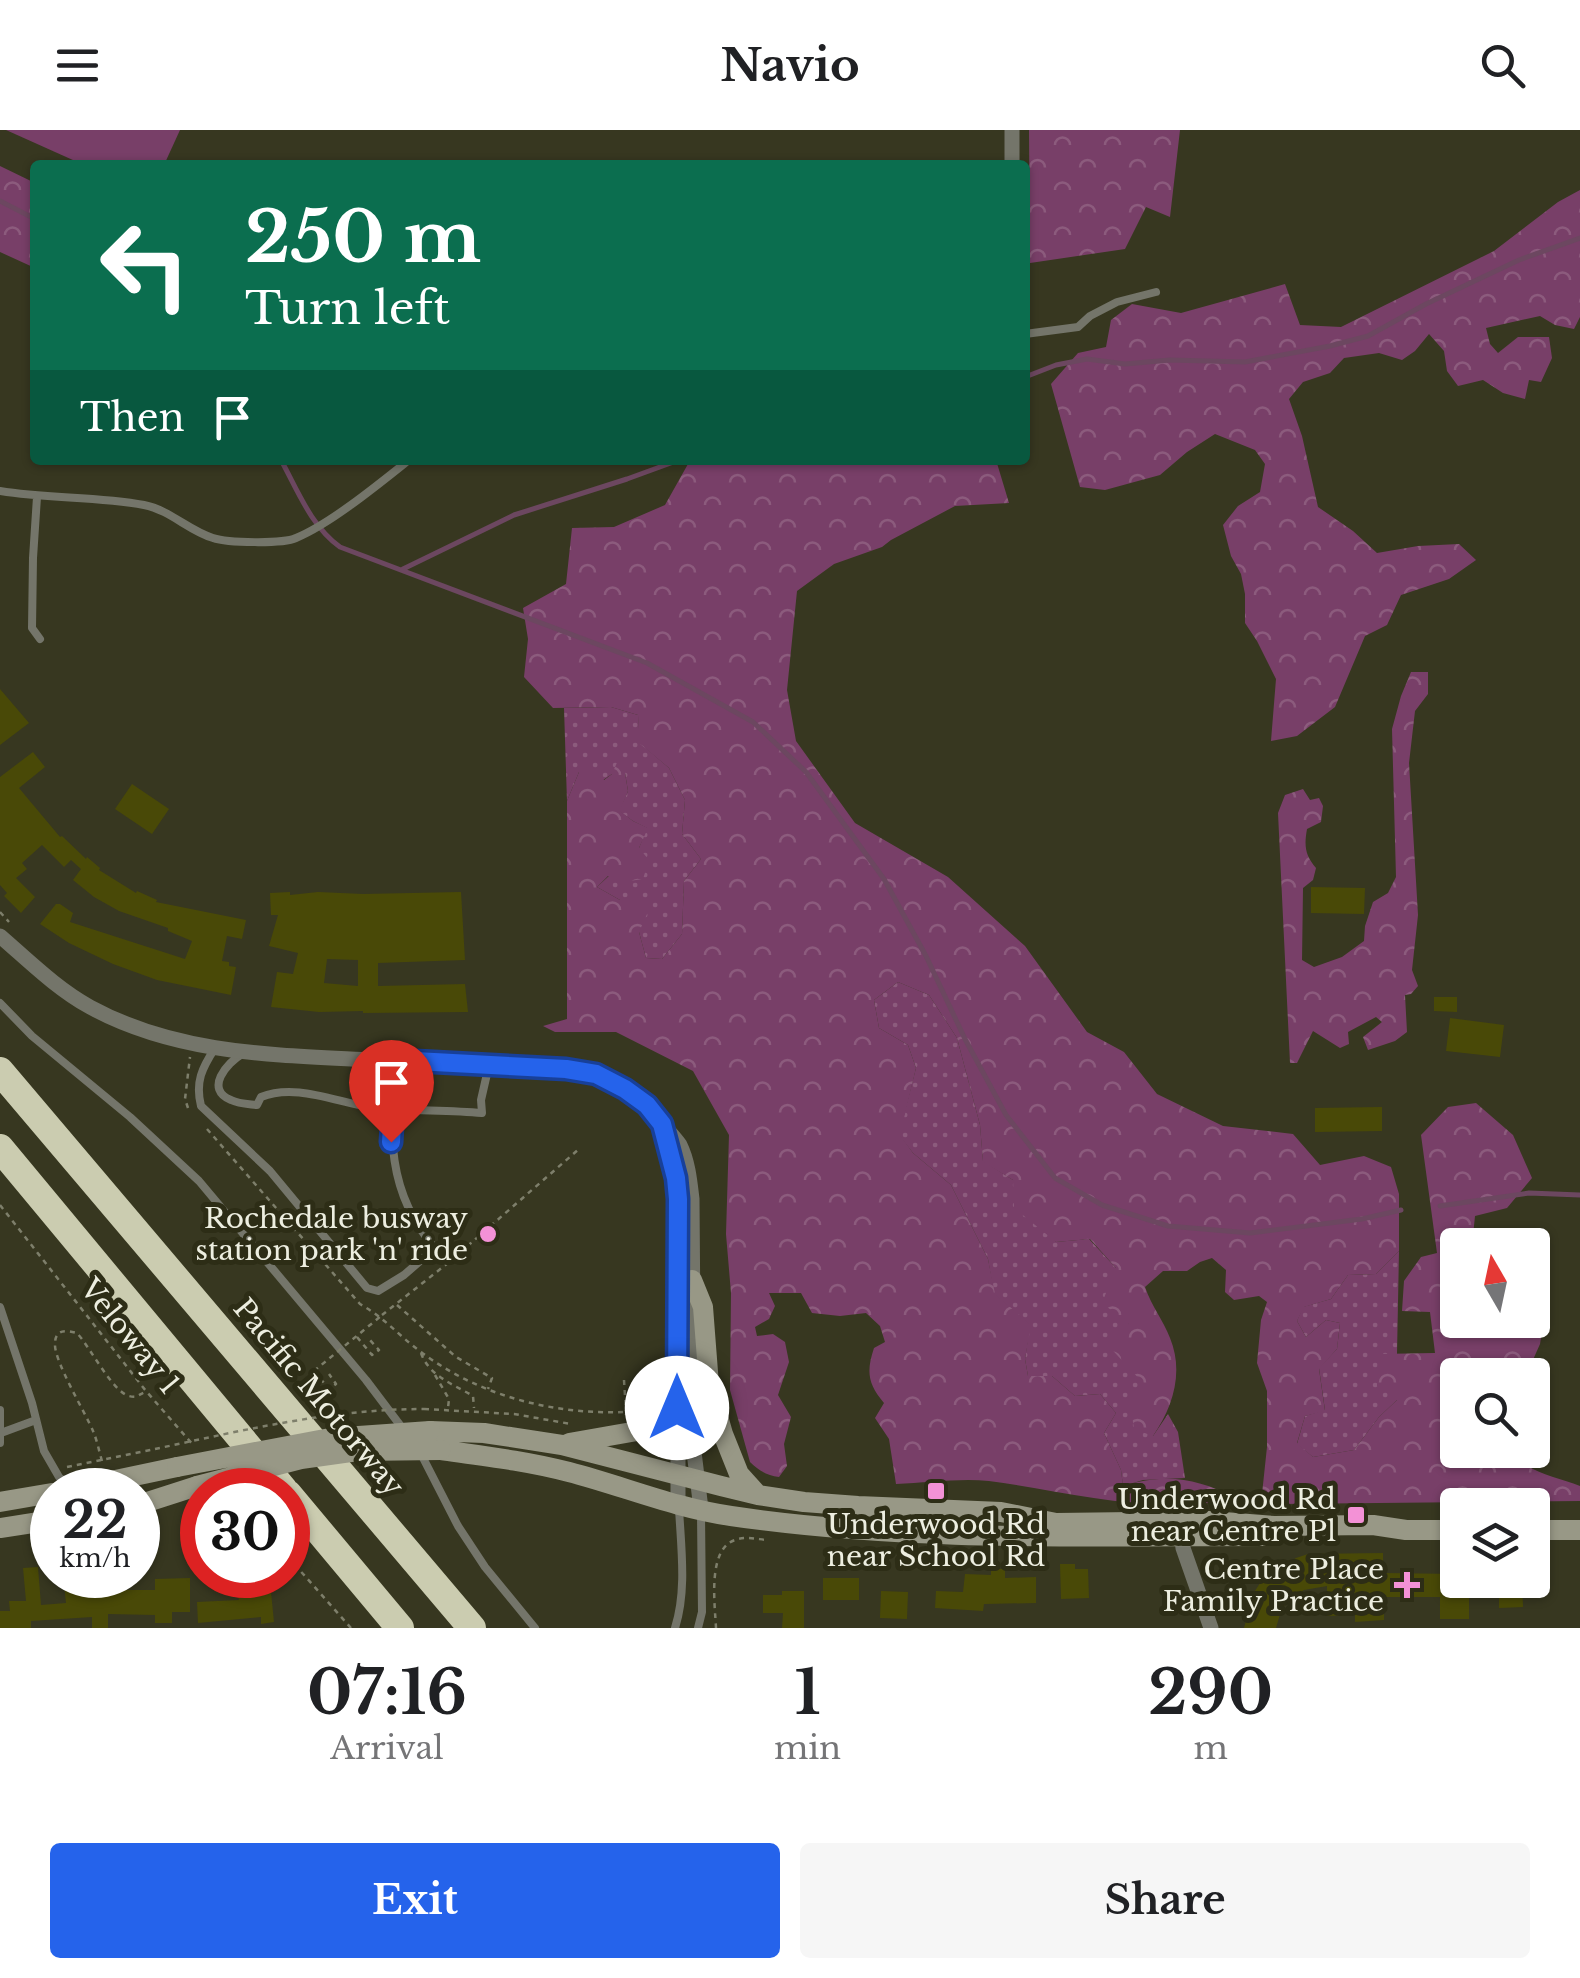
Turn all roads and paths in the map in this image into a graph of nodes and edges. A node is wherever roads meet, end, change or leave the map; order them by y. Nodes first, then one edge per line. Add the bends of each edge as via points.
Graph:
1 (1012, 130) edge
2 (1012, 160) edge
3 (1156, 292) dead end
4 (1030, 333) edge
5 (402, 465) edge
6 (0, 491) edge
7 (37, 497) junction
8 (40, 639) dead end
9 (0, 936) edge
10 (0, 1003) edge
11 (215, 1048) junction
12 (245, 1052) junction
13 (190, 1056) dead end
14 (396, 1060) junction
15 (489, 1065) junction
16 (0, 1071) edge
17 (188, 1107) dead end
18 (392, 1109) junction
19 (200, 1121) dead end
20 (662, 1124) junction
21 (0, 1148) edge
22 (580, 1149) dead end
23 (0, 1206) edge
24 (692, 1280) junction
25 (396, 1304) junction
26 (0, 1307) edge
27 (381, 1316) junction
28 (356, 1336) junction
29 (369, 1338) dead end
30 (420, 1352) junction
31 (328, 1374) dead end
32 (434, 1374) junction
33 (624, 1380) dead end
34 (488, 1390) junction
35 (146, 1391) junction
36 (677, 1408) junction
37 (0, 1410) edge
38 (448, 1410) junction
39 (474, 1411) junction
40 (626, 1412) junction
41 (36, 1420) junction
42 (627, 1422) dead end
43 (576, 1424) dead end
44 (1, 1438) edge
45 (436, 1441) junction
46 (562, 1444) junction
47 (198, 1451) dead end
48 (102, 1461) junction
49 (66, 1467) dead end
50 (53, 1468) edge
51 (266, 1468) edge
52 (160, 1471) edge
53 (687, 1477) junction
54 (758, 1495) junction
55 (30, 1497) edge
56 (160, 1498) edge
57 (0, 1502) edge
58 (678, 1505) junction
59 (701, 1509) junction
60 (310, 1521) edge
61 (30, 1523) edge
62 (0, 1528) edge
63 (1180, 1529) junction
64 (1440, 1530) edge
65 (1550, 1530) edge
66 (1580, 1530) edge
67 (765, 1540) dead end
68 (310, 1582) edge
69 (351, 1628) edge
70 (400, 1628) edge
71 (472, 1628) edge
72 (534, 1628) edge
73 (675, 1628) edge
74 (698, 1628) edge
75 (716, 1628) edge
76 (1210, 1628) edge

1 - 2 street
3 - 4 lane via 1117,302 1078,328
5 - 7 lane via 293,540 213,538 147,506
6 - 7 lane
7 - 8 lane via 32,628
9 - 11 street via 90,1007 164,1038
10 - 72 lane via 200,1181 417,1447 458,1526
11 - 12 street
11 - 18 lane via 198,1080 201,1106 270,1171 367,1288 378,1290 435,1248 416,1224 398,1180
12 - 14 street
12 - 18 lane via 220,1074 228,1100 257,1105 272,1092 312,1094
13 - 17 path
14 - 15 street
14 - 18 lane
15 - 18 lane via 482,1113
15 - 20 street via 596,1074 647,1105
16 - 71 highway, Pacific Motorway
19 - 27 path via 360,1304
20 - 24 street via 680,1146 689,1176
20 - 36 street via 678,1199
21 - 51 highway
22 - 25 path
23 - 35 path, Veloway 1
24 - 53 street via 694,1452
24 - 54 main road via 703,1307 709,1385 723,1434 740,1474
25 - 27 path
25 - 34 path via 456,1357 492,1378
26 - 41 lane
27 - 28 path, bridge
27 - 30 path
28 - 29 path via 372,1355 378,1350
28 - 31 path, bridge via 314,1371 329,1389 336,1384
30 - 32 path
30 - 34 path
32 - 38 path via 449,1398
32 - 39 path via 473,1396
33 - 40 path
34 - 40 path via 565,1410
35 - 47 path, Veloway 1
35 - 48 path via 129,1396 118,1389 77,1333 56,1337 56,1354
36 - 46 main road via 660,1427
36 - 53 street
37 - 44 lane
38 - 39 path
38 - 48 path, bridge via 347,1412
39 - 43 path
40 - 42 path
41 - 44 lane
41 - 50 lane
45 - 46 main road via 484,1434
45 - 52 main road, bridge via 330,1438
45 - 56 main road, bridge via 272,1464
45 - 58 main road
46 - 53 main road
48 - 49 path
53 - 54 main road
53 - 58 street
53 - 59 street
54 - 63 main road
55 - 57 main road
58 - 59 main road
58 - 73 lane via 681,1588
59 - 63 main road via 940,1534 1045,1537
59 - 74 lane
60 - 70 highway
61 - 62 main road
63 - 64 main road via 1366,1537
63 - 76 street
65 - 66 main road
67 - 75 path via 736,1539 720,1554
68 - 69 path

